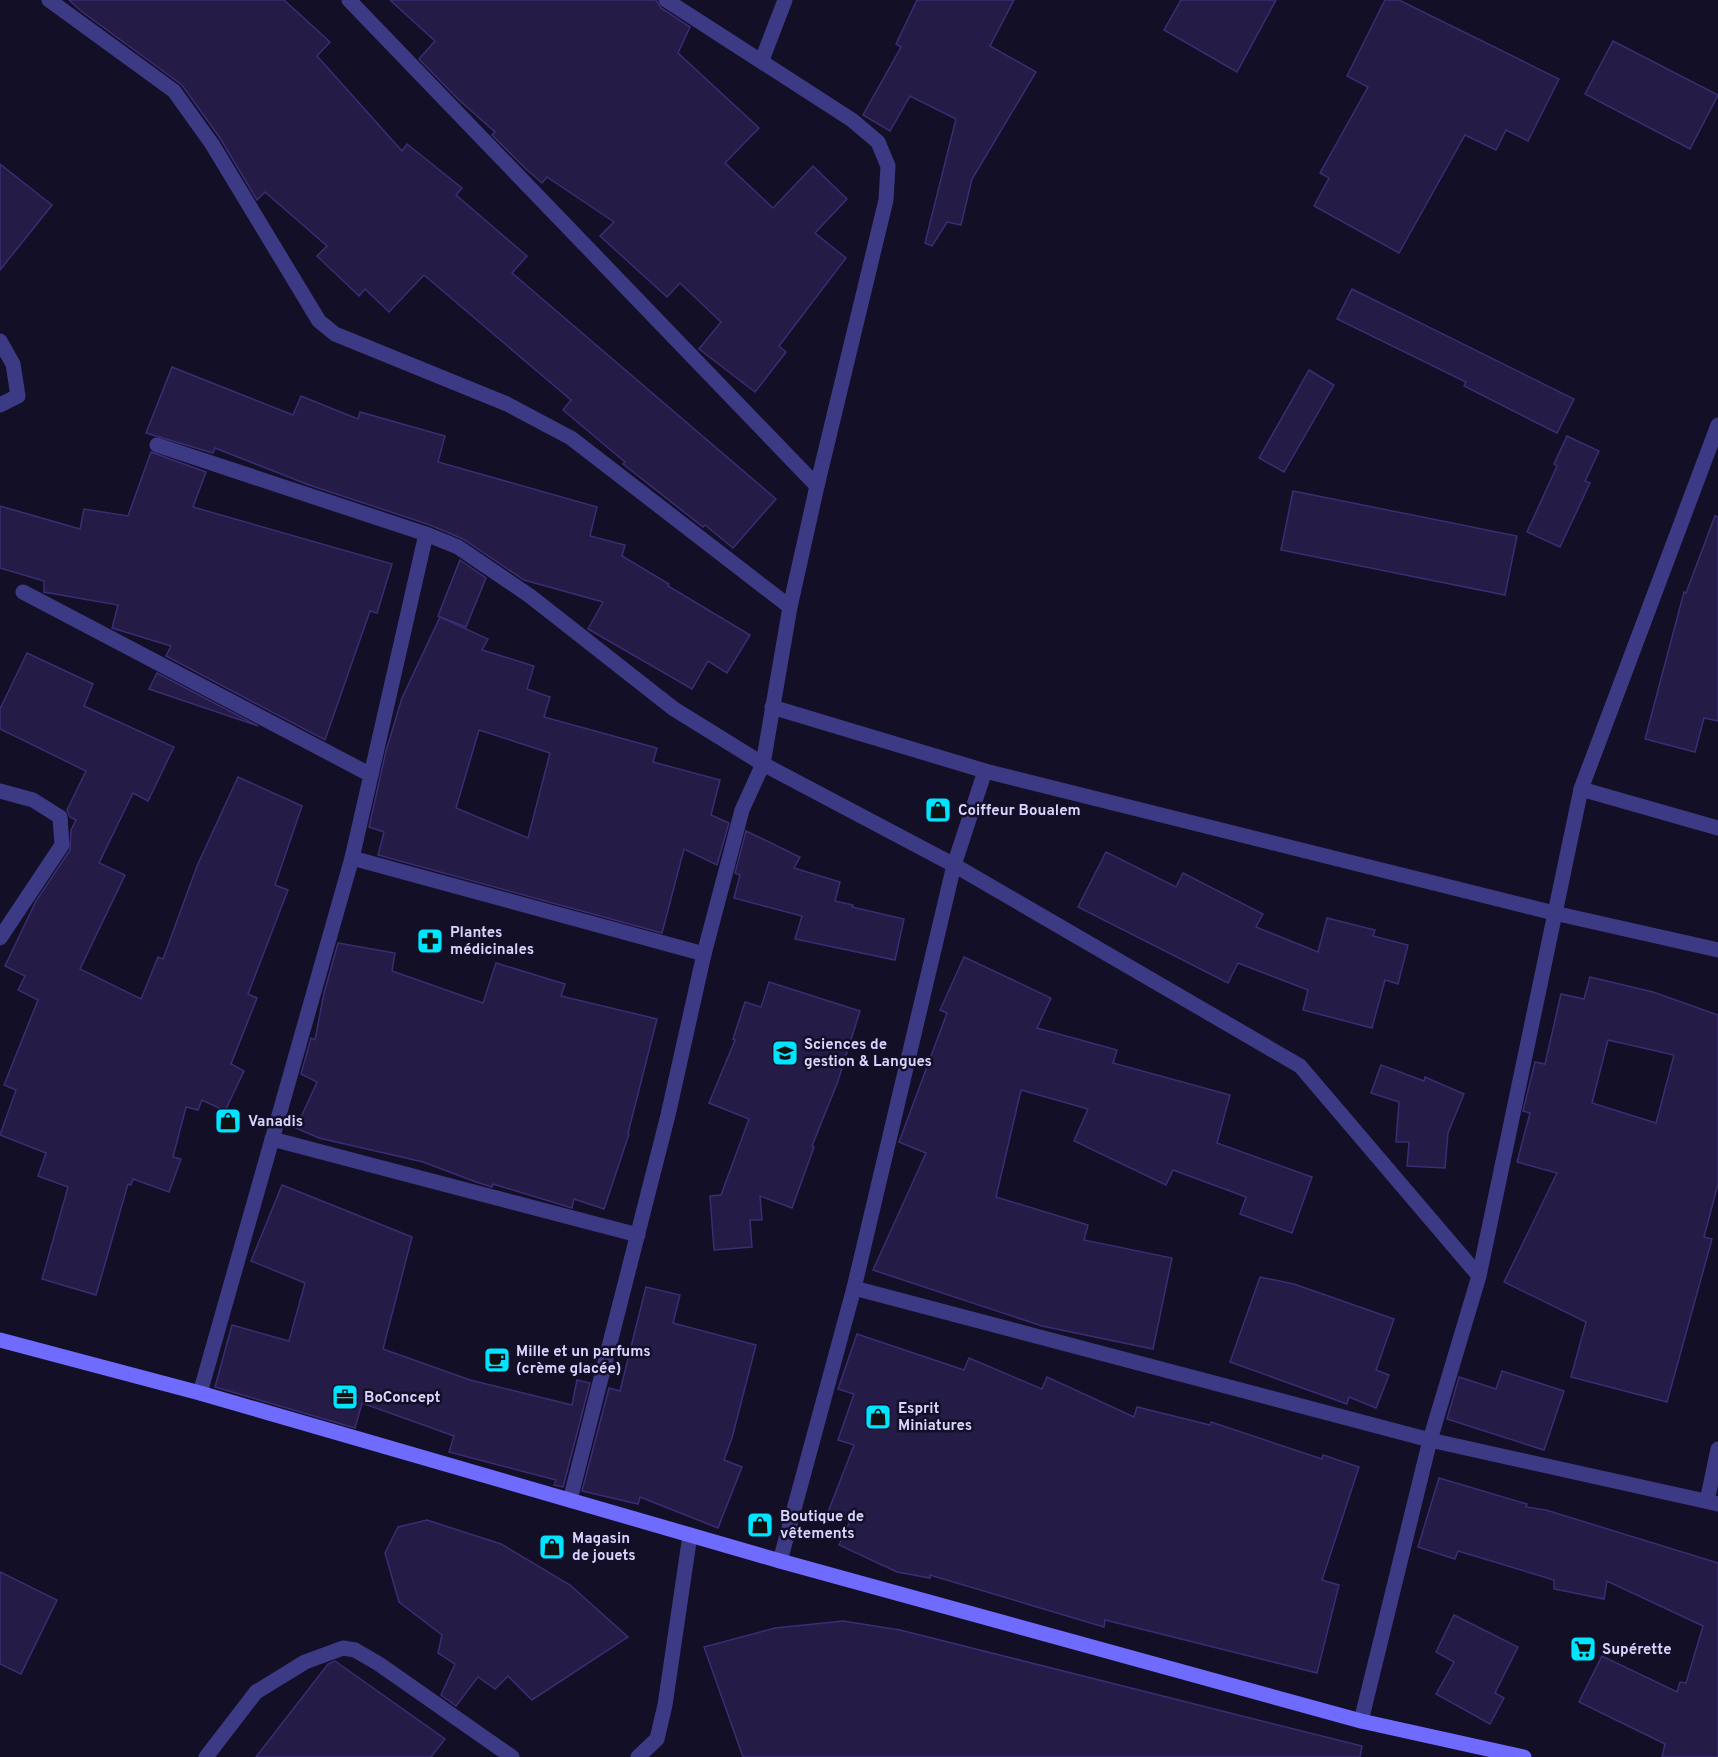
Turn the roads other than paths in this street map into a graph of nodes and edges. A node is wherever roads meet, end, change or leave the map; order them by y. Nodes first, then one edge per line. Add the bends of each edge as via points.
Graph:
1 (49, 0) edge
2 (349, 0) edge
3 (666, 0) edge
4 (785, 0) edge
5 (762, 60) junction
6 (0, 341) edge
7 (0, 405) edge
8 (1718, 426) edge
9 (158, 445) dead end
10 (1713, 450) edge
11 (817, 486) junction
12 (426, 534) junction
13 (23, 592) dead end
14 (790, 607) junction
15 (772, 707) junction
16 (763, 764) junction
17 (985, 771) junction
18 (371, 775) junction
19 (1581, 789) junction
20 (0, 791) edge
21 (1718, 828) edge
22 (352, 858) junction
23 (954, 865) junction
24 (1554, 913) junction
25 (0, 938) edge
26 (1718, 950) edge
27 (704, 954) junction
28 (272, 1139) junction
29 (638, 1235) junction
30 (1479, 1276) junction
31 (854, 1288) junction
32 (0, 1340) edge
33 (200, 1393) junction
34 (1430, 1440) junction
35 (1718, 1449) edge
36 (570, 1500) junction
37 (1713, 1502) edge
38 (690, 1535) junction
39 (780, 1561) junction
40 (1361, 1720) junction
41 (647, 1755) edge
42 (206, 1757) edge
43 (512, 1757) edge
44 (1524, 1757) edge

1 - 14 street via 174,91 212,144 319,321 335,334 507,404 571,438
2 - 11 street
3 - 5 street
4 - 5 street
5 - 11 street via 852,120 878,142 888,166 886,200
6 - 7 street via 13,364 18,396
8 - 10 street
9 - 12 street
10 - 19 street
11 - 14 street
12 - 16 street via 458,547 530,596 674,709
12 - 18 street
13 - 18 street
14 - 15 street
15 - 16 street
15 - 17 street
16 - 23 street
16 - 27 street via 742,810
17 - 23 street
17 - 24 street
18 - 22 street
19 - 21 street
19 - 24 street
20 - 25 street via 33,800 60,817 62,845
22 - 27 street
22 - 28 street
23 - 30 street via 1300,1066
23 - 31 street
24 - 26 street
24 - 30 street
27 - 29 street
28 - 29 street
28 - 33 street
29 - 36 street
30 - 34 street
31 - 34 street
31 - 39 street
32 - 33 main road
33 - 36 main road
34 - 37 street
34 - 40 street
35 - 37 street
36 - 38 main road
38 - 39 main road
38 - 41 street via 665,1706 657,1739
39 - 40 main road
40 - 44 main road
42 - 43 street via 256,1692 305,1662 343,1648 355,1650 379,1664

